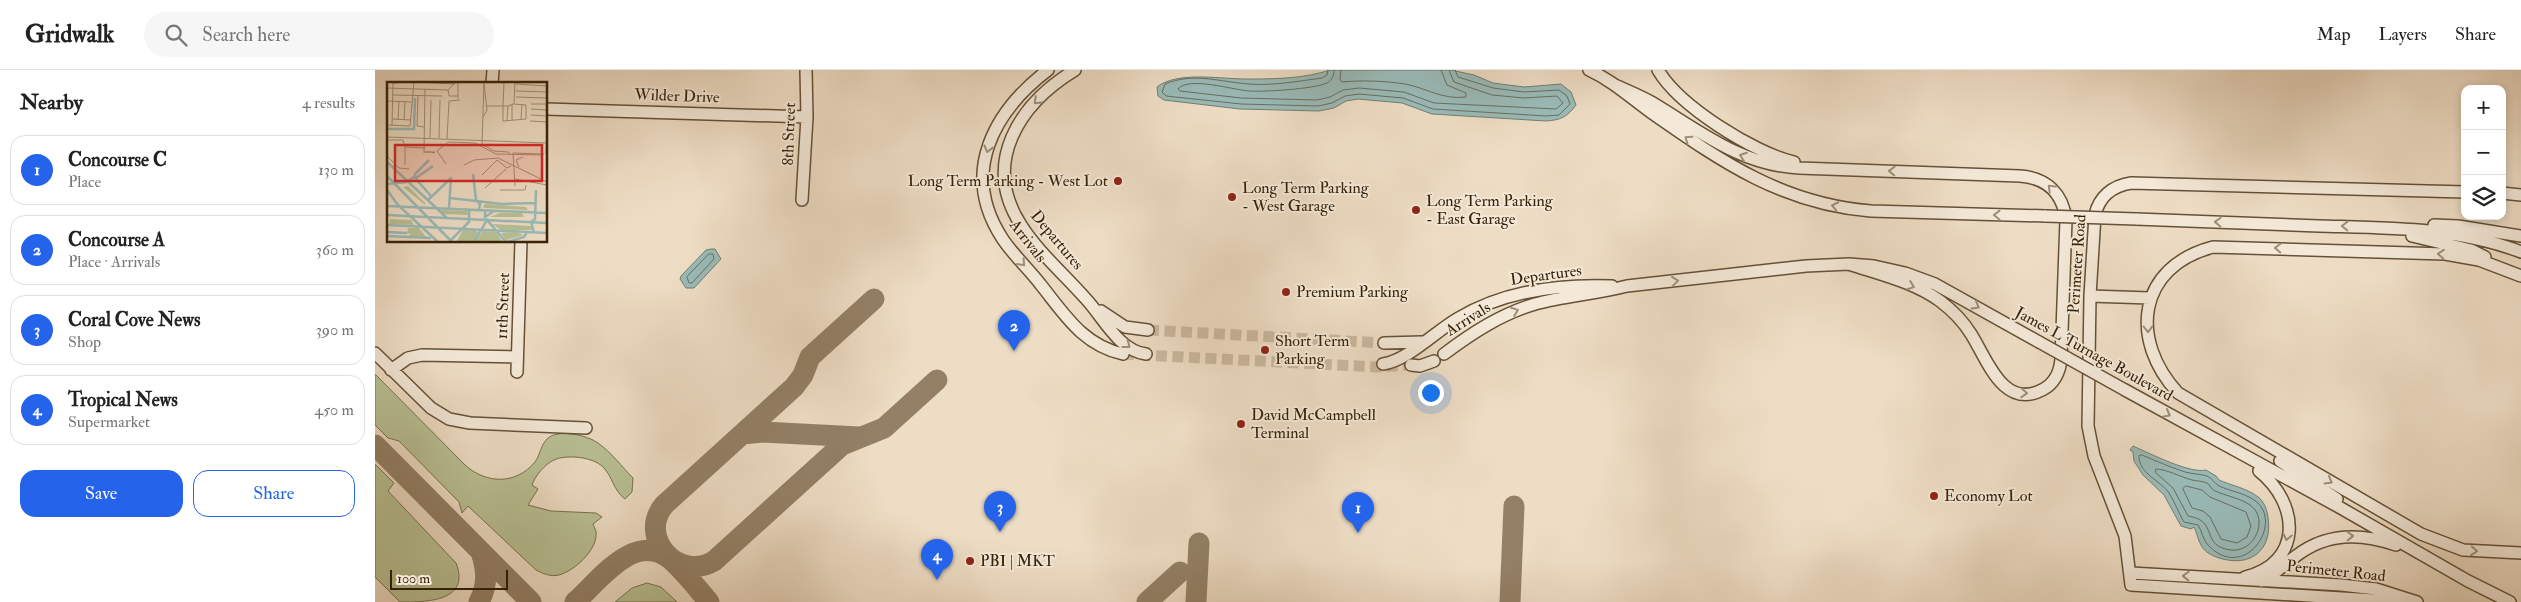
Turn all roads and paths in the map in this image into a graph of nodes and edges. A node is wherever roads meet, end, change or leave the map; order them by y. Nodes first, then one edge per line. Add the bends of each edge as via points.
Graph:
1 (806, 70) edge
2 (1048, 70) edge
3 (1075, 70) edge
4 (1589, 70) edge
5 (1658, 70) edge
6 (1615, 85) junction
7 (547, 109) edge
8 (807, 116) junction
9 (1825, 168) junction
10 (2461, 192) edge
11 (2506, 193) edge
12 (2521, 195) edge
13 (802, 200) dead end
14 (2371, 227) junction
15 (2491, 232) junction
16 (2521, 236) edge
17 (521, 242) edge
18 (2521, 245) edge
19 (2521, 252) edge
20 (1849, 264) junction
21 (2501, 267) junction
22 (2521, 276) edge
23 (1627, 286) junction
24 (2090, 296) junction
25 (2149, 298) junction
26 (1090, 303) junction
27 (1147, 330) tunnel mouth
28 (1422, 342) junction
29 (1384, 343) tunnel mouth
30 (375, 353) edge
31 (1123, 354) tunnel mouth
32 (1147, 354) dead end
33 (517, 357) junction
34 (1383, 364) dead end
35 (1411, 365) tunnel mouth
36 (391, 370) junction
37 (517, 372) dead end
38 (586, 428) dead end
39 (2241, 430) junction
40 (2241, 455) junction
41 (2375, 527) junction
42 (2417, 552) junction
43 (2521, 553) edge
44 (2131, 579) junction
45 (2234, 579) junction
46 (2262, 581) junction
47 (2218, 589) junction
48 (2406, 602) edge
49 (2417, 602) edge
50 (2510, 602) edge

1 - 8 street, 8th Street
2 -> 31 street, Arrivals via 1015,99 991,135 984,164 987,204 1002,239 1079,332 1101,346
3 -> 26 street, Departures via 1057,82 1027,111 1012,134 1005,161 1006,188 1015,215 1029,236
4 - 6 street
5 - 9 street via 1692,105 1745,143 1779,158
9 -> 6 street via 1784,167 1742,156 1711,141 1652,102
14 -> 6 street, bridge via 1843,208 1801,198 1761,183 1723,162
7 - 8 street, Wilder Drive
8 - 13 street, 8th Street
20 -> 9 street via 1917,288 1944,304 1965,326 1998,380 2009,390 2019,394 2034,393 2048,386 2057,376 2061,359 2066,220 2062,202 2049,185 2020,176
10 - 24 street, Perimeter Road via 2125,184 2106,194 2097,207
11 - 12 street
14 - 15 street via 2402,224 2452,226
14 - 19 street via 2455,234 2484,239
14 - 21 street via 2471,250
15 - 16 street
15 - 18 street
17 - 33 street, 11th Street
23 -> 20 street, James L Turnage Boulevard via 1793,267
20 -> 40 street, James L Turnage Boulevard, bridge via 1884,268 1925,280
21 - 22 street
21 -> 25 street via 2445,254 2213,247 2199,251 2175,266
23 - 28 street, Departures via 1594,285 1521,293 1481,306
35 -> 23 street, Arrivals via 1420,366 1439,357 1488,324 1523,308
24 - 25 street
24 - 44 street, Perimeter Road via 2089,434 2125,536
25 -> 39 street via 2147,330 2150,349 2167,381 2179,393
26 - 27 street, Departures via 1120,325
26 -> 32 street, Departures via 1118,337 1134,350
28 - 29 street
28 - 34 street, Departures
30 - 36 street
33 - 36 street via 422,355 408,358
33 - 37 street, 11th Street
36 - 38 street via 431,408 459,422
39 - 41 street
39 -> 43 street via 2421,534 2463,550
40 - 41 street, James L Turnage Boulevard
40 -> 45 street via 2272,481 2281,494 2288,511 2289,528 2286,544 2278,558 2258,572
41 - 42 street, James L Turnage Boulevard
46 -> 42 street via 2310,547 2336,537 2375,538
42 - 50 street, James L Turnage Boulevard
45 -> 44 street, Perimeter Road
44 - 47 street, Perimeter Road
45 - 46 street, Perimeter Road
46 - 47 street via 2238,588
46 - 49 street, Perimeter Road via 2376,589
47 - 48 street, Perimeter Road

